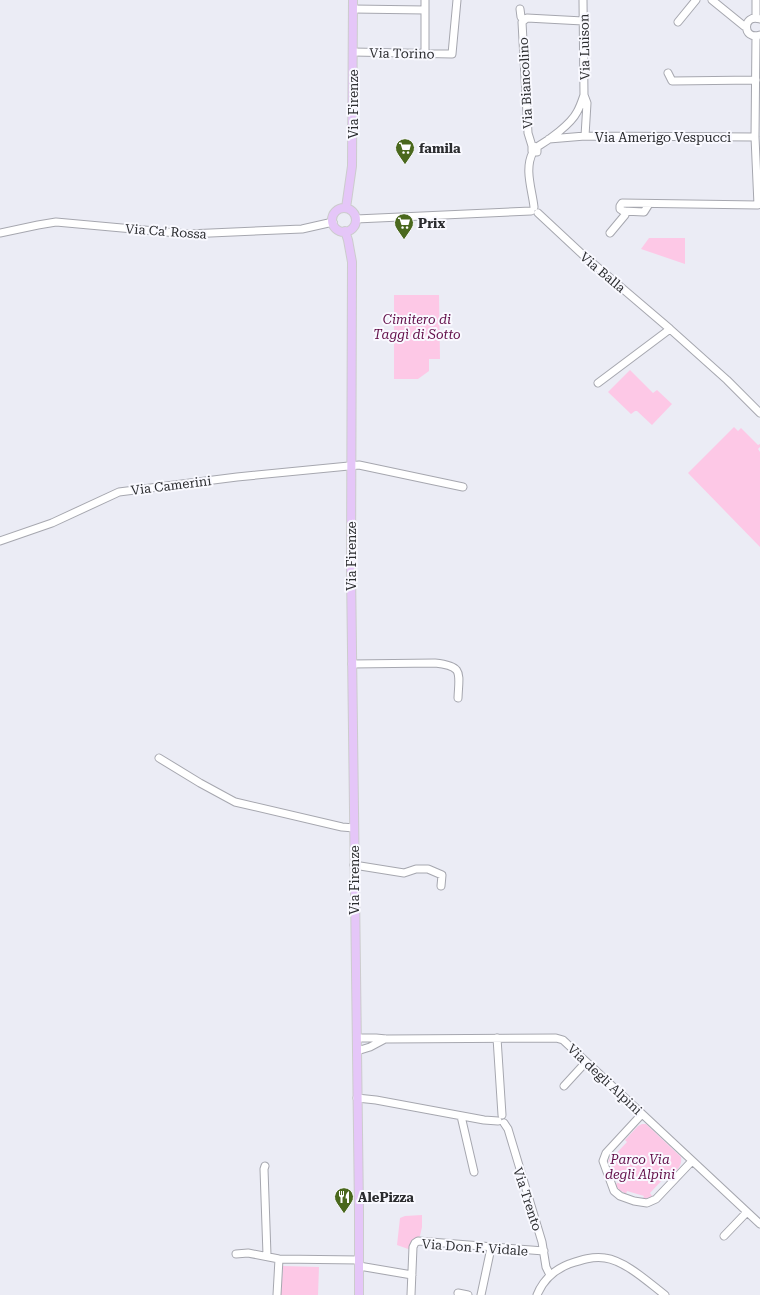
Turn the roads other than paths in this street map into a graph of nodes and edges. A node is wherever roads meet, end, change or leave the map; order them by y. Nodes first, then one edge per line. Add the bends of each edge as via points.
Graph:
1 (353, 0) edge
2 (425, 0) edge
3 (457, 0) edge
4 (583, 0) edge
5 (696, 0) edge
6 (712, 0) edge
7 (756, 0) edge
8 (353, 9) junction
9 (425, 10) junction
10 (520, 10) dead end
11 (524, 19) junction
12 (758, 19) edge
13 (583, 21) junction
14 (678, 22) dead end
15 (746, 27) junction
16 (758, 35) edge
17 (353, 52) junction
18 (425, 53) junction
19 (668, 73) dead end
20 (756, 80) junction
21 (584, 95) junction
22 (577, 113) junction
23 (585, 126) junction
24 (562, 128) junction
25 (585, 136) junction
26 (571, 137) junction
27 (755, 137) junction
28 (549, 139) junction
29 (534, 148) junction
30 (346, 208) junction
31 (534, 211) junction
32 (356, 219) junction
33 (333, 222) junction
34 (345, 231) junction
35 (0, 233) edge
36 (610, 233) dead end
37 (670, 329) junction
38 (598, 383) dead end
39 (760, 413) edge
40 (351, 465) junction
41 (464, 487) dead end
42 (0, 541) edge
43 (352, 664) junction
44 (458, 698) dead end
45 (159, 758) dead end
46 (354, 828) junction
47 (354, 865) junction
48 (441, 886) dead end
49 (357, 1038) junction
50 (497, 1038) junction
51 (385, 1039) junction
52 (357, 1051) junction
53 (586, 1062) junction
54 (564, 1086) dead end
55 (357, 1098) junction
56 (642, 1114) junction
57 (461, 1116) junction
58 (501, 1120) junction
59 (692, 1161) junction
60 (265, 1166) dead end
61 (474, 1172) dead end
62 (747, 1212) junction
63 (760, 1224) edge
64 (724, 1236) dead end
65 (491, 1248) junction
66 (544, 1252) junction
67 (236, 1254) dead end
68 (267, 1255) junction
69 (279, 1259) junction
70 (359, 1263) junction
71 (412, 1275) junction
72 (550, 1275) junction
73 (458, 1293) dead end
74 (277, 1295) edge
75 (359, 1295) edge
76 (411, 1295) edge
77 (468, 1295) edge
78 (481, 1295) edge
79 (537, 1295) edge
80 (665, 1295) edge

1 - 8 main road, Via Firenze
2 - 9 street
3 - 18 street, Via Torino via 452,54
4 - 13 street, Via Luison
5 - 14 street
6 - 15 street
7 - 12 street
8 - 9 street
8 - 17 main road, Via Firenze
9 - 18 street
10 - 11 street, Via Biancolino
11 - 13 street, Via Biancolino
11 - 29 street, Via Biancolino via 522,22 528,133
12 - 15 street via 749,20
13 - 21 street, Via Luison
15 - 16 street via 749,33
16 - 20 street
17 - 18 street, Via Torino
17 - 30 main road, Via Firenze via 352,166
19 - 20 street via 672,80
20 - 27 street
21 - 22 street, Via Luison
21 - 23 street, Via Luison
22 - 23 street via 583,116
22 - 24 street, Via Luison
23 - 25 street, Via Luison
24 - 26 street via 564,134
24 - 28 street, Via Luison
25 - 26 street, Via Amerigo Vespucci
25 - 27 street, Via Amerigo Vespucci
26 - 28 street, Via Amerigo Vespucci
27 - 36 street via 758,205 622,203 620,208 625,215
28 - 29 street, Via Luison
29 - 31 street via 529,173
30 - 32 main road via 353,211
30 - 33 main road via 336,211 332,218
31 - 32 street
31 - 37 street, Via Balla
32 - 34 main road via 352,229
33 - 34 main road via 338,230
33 - 35 street, Via Ca' Rossa via 302,229 188,234 56,222
34 - 40 main road, Via Firenze via 352,262
37 - 38 street
37 - 39 street, Via Balla
40 - 41 street via 364,465
40 - 42 street, Via Camerini via 119,492 52,523
40 - 43 main road, Via Firenze
43 - 44 street via 449,664 456,668 459,674
43 - 46 main road, Via Firenze
45 - 46 street via 235,802
46 - 47 main road, Via Firenze
47 - 48 street via 404,873 428,869 442,875
47 - 49 main road, Via Firenze
49 - 51 street, Via degli Alpini
49 - 52 main road, Via Firenze
50 - 51 street, Via degli Alpini
50 - 53 street, Via degli Alpini via 556,1038 563,1040
50 - 58 street, Via Trento
51 - 52 street, Via degli Alpini
52 - 55 main road, Via Firenze
53 - 54 street
53 - 56 street, Via degli Alpini
55 - 57 street
55 - 70 main road, Via Firenze
56 - 59 street, Via degli Alpini
56 - 59 street via 606,1153 603,1161 616,1194 647,1203 656,1199
57 - 58 street
57 - 61 street
58 - 66 street, Via Trento via 508,1129
59 - 62 street, Via degli Alpini
60 - 68 street
62 - 63 street, Via degli Alpini
62 - 64 street
65 - 66 street, Via Don F. Vidale
65 - 71 street, Via Don F. Vidale via 418,1241 413,1247
65 - 78 street
66 - 72 street, Via Trento
67 - 68 street
68 - 69 street
69 - 70 street
69 - 74 street
70 - 71 street
70 - 75 main road, Via Firenze
71 - 76 street, Via Don F. Vidale
72 - 79 street
72 - 80 street via 579,1261 605,1258 622,1264
73 - 77 street

